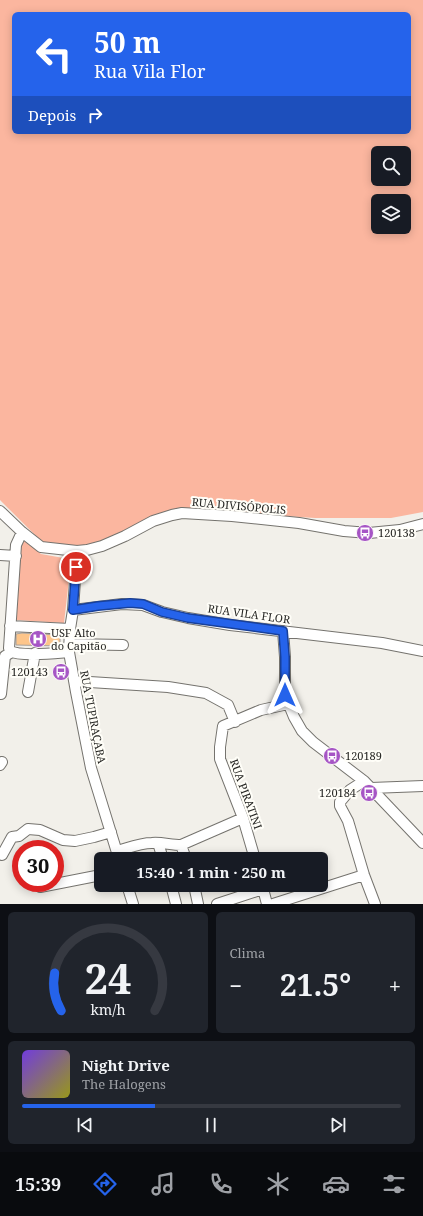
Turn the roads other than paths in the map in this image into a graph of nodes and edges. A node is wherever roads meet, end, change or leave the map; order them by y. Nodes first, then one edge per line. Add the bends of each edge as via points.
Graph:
1 (0, 511) edge
2 (423, 524) edge
3 (22, 532) junction
4 (77, 551) junction
5 (0, 555) edge
6 (16, 556) junction
7 (73, 610) junction
8 (0, 619) edge
9 (11, 623) junction
10 (70, 629) junction
11 (283, 631) junction
12 (123, 645) dead end
13 (69, 648) junction
14 (10, 650) junction
15 (423, 651) edge
16 (35, 654) junction
17 (74, 681) junction
18 (28, 692) dead end
19 (2, 694) dead end
20 (288, 704) junction
21 (235, 722) junction
22 (367, 785) junction
23 (423, 786) edge
24 (243, 818) junction
25 (111, 832) junction
26 (158, 843) junction
27 (423, 843) edge
28 (181, 844) junction
29 (117, 852) edge
30 (125, 852) edge
31 (161, 852) edge
32 (184, 852) edge
33 (253, 852) edge
34 (1, 854) edge
35 (364, 875) junction
36 (94, 877) edge
37 (64, 883) edge
38 (129, 892) edge
39 (173, 892) edge
40 (195, 892) edge
41 (249, 892) edge
42 (263, 892) edge
43 (133, 904) edge
44 (176, 904) edge
45 (198, 904) edge
46 (218, 904) edge
47 (267, 904) edge
48 (273, 904) edge
49 (375, 904) edge

1 - 3 street, RUA DIVISÓPOLIS
2 - 4 street, RUA DIVISÓPOLIS via 400,530 357,532 247,518 182,513 153,521 102,546
3 - 4 street, RUA DIVISÓPOLIS via 41,547
3 - 6 street via 16,545
4 - 7 street, RUA TUPIRAÇABA
5 - 6 street
6 - 9 street
7 - 10 street, RUA TUPIRAÇABA
7 - 11 street, RUA VILA FLOR via 130,603 143,604 188,618
8 - 9 street
9 - 10 street
9 - 14 street
10 - 13 street, RUA TUPIRAÇABA
11 - 15 street, RUA VILA FLOR via 382,643
11 - 20 street via 284,688
12 - 13 street
13 - 16 street
13 - 17 street, RUA TUPIRAÇABA
14 - 16 street
14 - 19 street via 5,656
16 - 18 street
17 - 21 street via 168,687 206,694 228,705
17 - 25 street, RUA TUPIRAÇABA via 90,768
20 - 21 street via 250,714
20 - 22 street via 302,731 312,742
21 - 24 street, RUA PIRATINI via 223,726 220,759
22 - 23 street
22 - 27 street
22 - 35 street via 350,790 340,802
24 - 28 street
24 - 33 street, RUA PIRATINI
25 - 29 street, RUA TUPIRAÇABA
25 - 34 street via 75,841 28,829 11,838
26 - 28 street
26 - 30 street via 143,844
26 - 31 street
28 - 32 street
35 - 48 street
35 - 49 street
36 - 37 street
38 - 43 street
39 - 44 street
40 - 45 street
41 - 46 street
42 - 47 street

